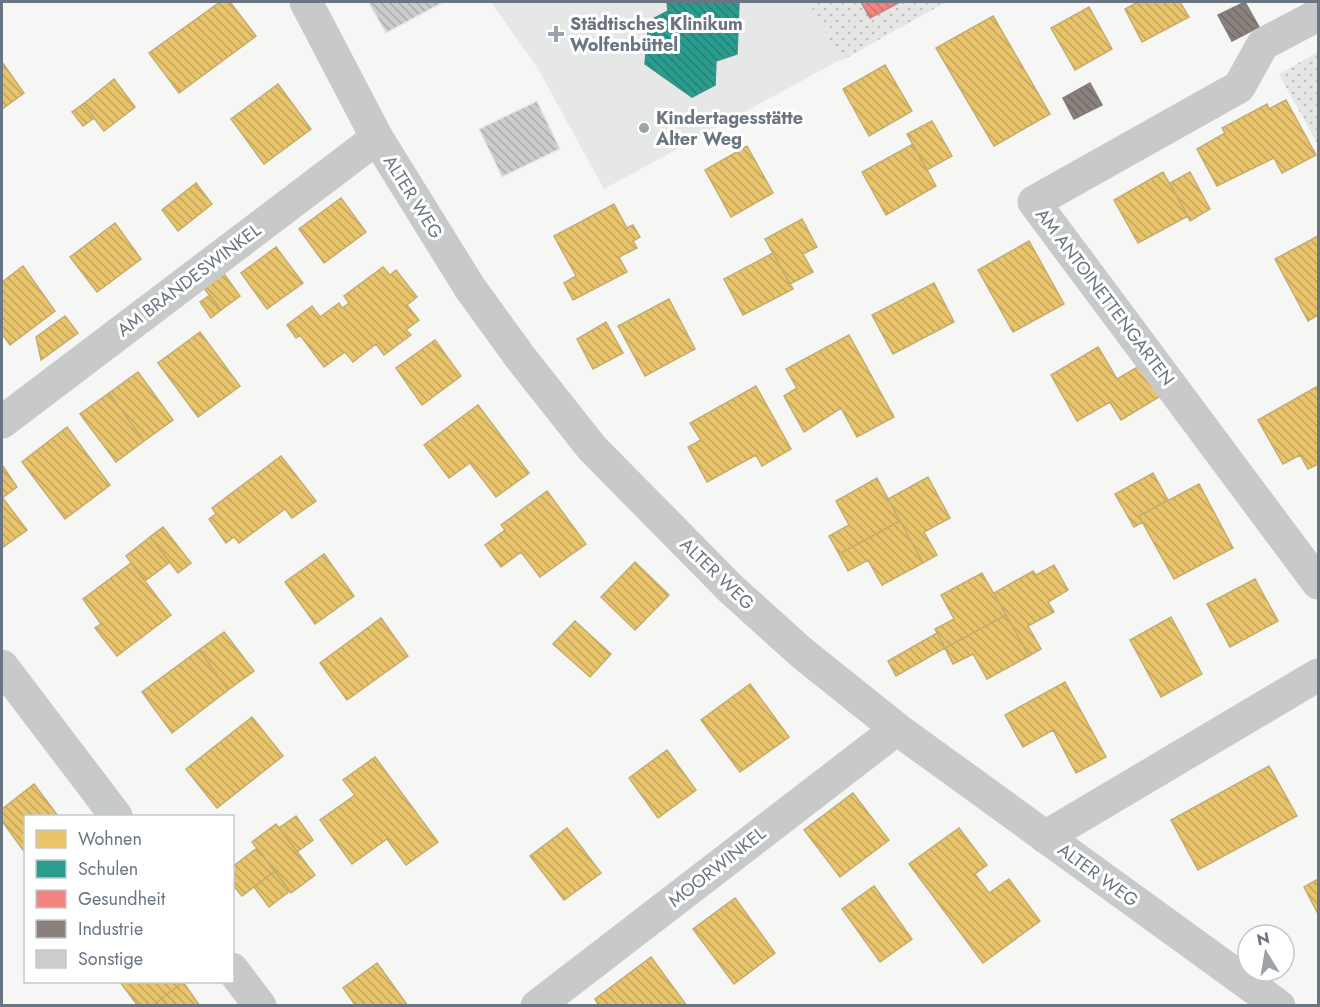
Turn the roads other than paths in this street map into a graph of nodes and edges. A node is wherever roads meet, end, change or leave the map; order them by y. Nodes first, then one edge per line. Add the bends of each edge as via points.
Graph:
1 (306, 2) edge
2 (1318, 15) edge
3 (377, 138) junction
4 (2, 422) edge
5 (1318, 583) edge
6 (2, 666) edge
7 (1318, 675) edge
8 (897, 729) junction
9 (115, 815) edge
10 (1045, 837) junction
11 (234, 972) edge
12 (260, 1005) edge
13 (537, 1005) edge
14 (1280, 1005) edge

1 - 3 street, ALTER WEG
2 - 5 street, AM ANTOINETTENGARTEN via 1263,44 1239,87 1034,202
3 - 4 street, AM BRANDESWINKEL
3 - 8 street, ALTER WEG via 470,288 592,448 731,589 802,653
6 - 9 street
7 - 10 street
8 - 10 street, ALTER WEG
8 - 13 street, MOORWINKEL
10 - 14 street, ALTER WEG
11 - 12 street

